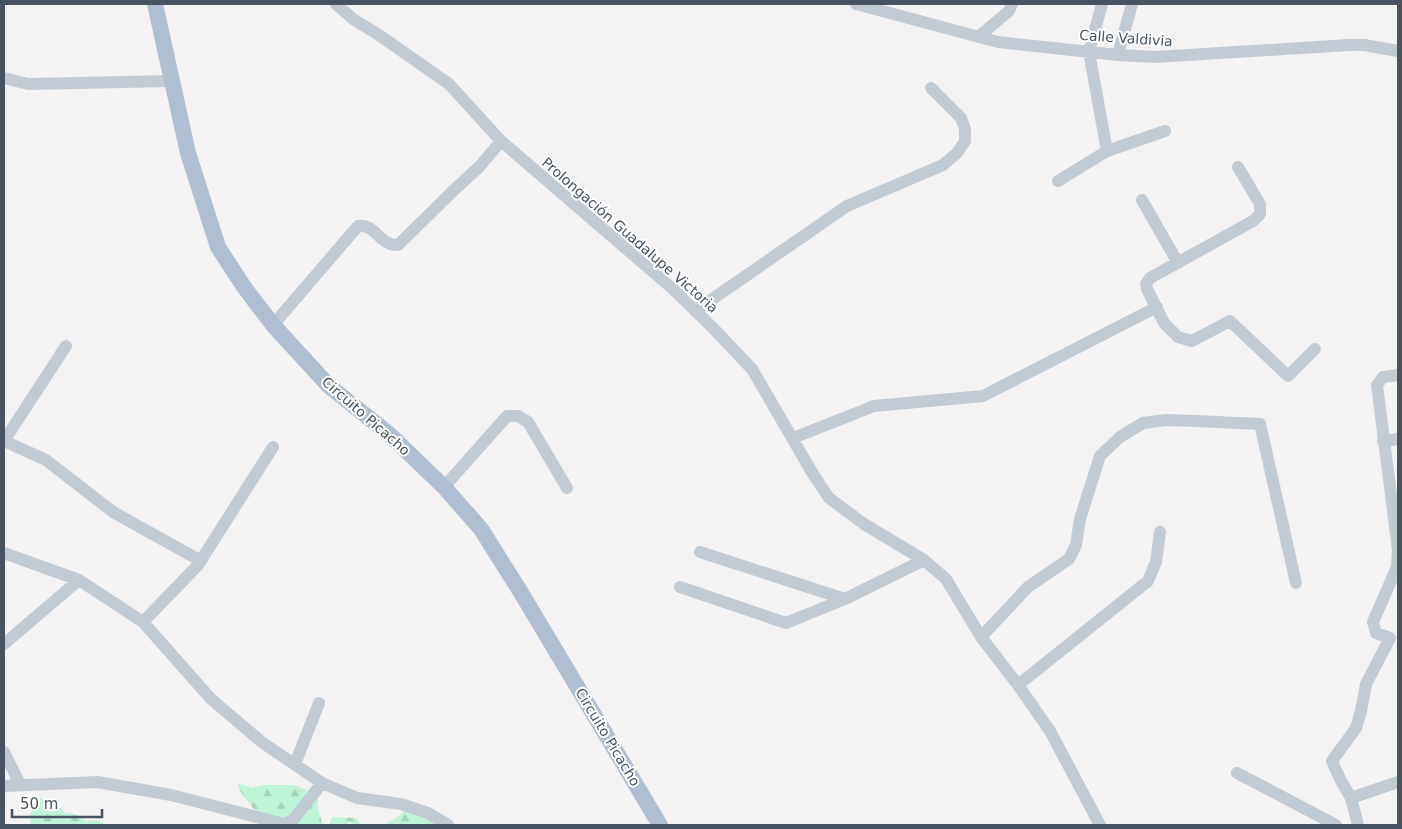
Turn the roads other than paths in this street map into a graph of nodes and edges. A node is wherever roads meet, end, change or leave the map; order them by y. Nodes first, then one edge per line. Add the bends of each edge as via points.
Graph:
1 (155, 4) edge
2 (336, 4) edge
3 (856, 4) edge
4 (1012, 4) edge
5 (1102, 4) edge
6 (1132, 4) edge
7 (978, 37) junction
8 (1398, 51) edge
9 (1089, 52) junction
10 (1118, 55) junction
11 (4, 78) edge
12 (172, 81) junction
13 (931, 88) dead end
14 (1165, 131) dead end
15 (501, 141) junction
16 (1107, 152) junction
17 (1238, 167) dead end
18 (1058, 181) dead end
19 (1142, 200) dead end
20 (1178, 263) junction
21 (1157, 306) junction
22 (695, 312) junction
23 (273, 325) junction
24 (66, 346) dead end
25 (1315, 348) dead end
26 (1398, 374) edge
27 (793, 438) junction
28 (1398, 439) edge
29 (4, 441) edge
30 (1383, 441) junction
31 (273, 447) dead end
32 (444, 487) junction
33 (567, 488) dead end
34 (1160, 532) dead end
35 (700, 552) dead end
36 (4, 553) edge
37 (924, 560) junction
38 (200, 561) junction
39 (79, 580) junction
40 (1296, 583) dead end
41 (680, 587) dead end
42 (844, 599) junction
43 (143, 622) junction
44 (981, 637) junction
45 (1394, 639) edge
46 (4, 644) edge
47 (1018, 685) junction
48 (319, 702) dead end
49 (4, 752) edge
50 (295, 764) junction
51 (1237, 773) dead end
52 (1398, 782) edge
53 (322, 783) junction
54 (20, 784) junction
55 (4, 786) edge
56 (1350, 798) junction
57 (448, 825) edge
58 (660, 825) edge
59 (1100, 825) edge
60 (1336, 825) edge
61 (1358, 825) edge

1 - 12 main road, Circuito Picacho
2 - 15 street, Prolongación Guadalupe Victoria via 352,19 449,84
3 - 7 street, Calle Valdivia
4 - 7 street via 1009,11
5 - 9 street
6 - 10 street
7 - 9 street, Calle Valdivia
8 - 10 street, Calle Valdivia via 1349,44 1155,58
9 - 10 street, Calle Valdivia
9 - 16 street
11 - 12 street via 28,84
12 - 23 main road, Circuito Picacho via 188,153 218,247
13 - 22 street via 961,118 965,141 957,153 944,165 847,206
14 - 16 street
15 - 22 street, Prolongación Guadalupe Victoria via 673,289
15 - 23 street via 480,166 398,245 392,246 370,228 358,226
16 - 18 street
17 - 20 street via 1260,204 1260,214 1253,222
19 - 20 street
20 - 21 street via 1150,278 1146,284
21 - 25 street via 1164,323 1178,337 1192,341 1230,321 1288,376
21 - 27 street via 983,396 874,406
22 - 27 street, Prolongación Guadalupe Victoria via 752,369
23 - 32 main road, Circuito Picacho via 329,386 390,434
24 - 29 street
26 - 30 street via 1383,377 1377,385
27 - 37 street, Prolongación Guadalupe Victoria via 829,498 864,524
28 - 30 street
29 - 38 street via 46,460 113,512
30 - 45 street via 1398,550 1397,567 1372,622 1376,633
31 - 38 street
32 - 33 street via 507,416 518,416 528,422
32 - 58 main road, Circuito Picacho via 481,529
34 - 47 street via 1156,562 1148,581
35 - 42 street
36 - 39 street
37 - 42 street
37 - 44 street, Prolongación Guadalupe Victoria via 946,579
38 - 43 street
39 - 43 street
39 - 46 street
40 - 44 street via 1260,424 1196,420 1143,423 1120,437 1100,456 1080,519 1076,545 1069,559 1028,587
41 - 42 street via 786,623
43 - 50 street via 211,699 263,743
44 - 47 street, Prolongación Guadalupe Victoria
45 - 56 street via 1366,684 1356,728 1332,761
47 - 59 street, Prolongación Guadalupe Victoria via 1050,731
48 - 50 street
49 - 54 street
50 - 53 street
51 - 60 street
52 - 56 street
53 - 54 street via 293,820 284,824 171,795 97,782
53 - 57 street via 357,798 401,804 428,813
54 - 55 street
56 - 61 street

